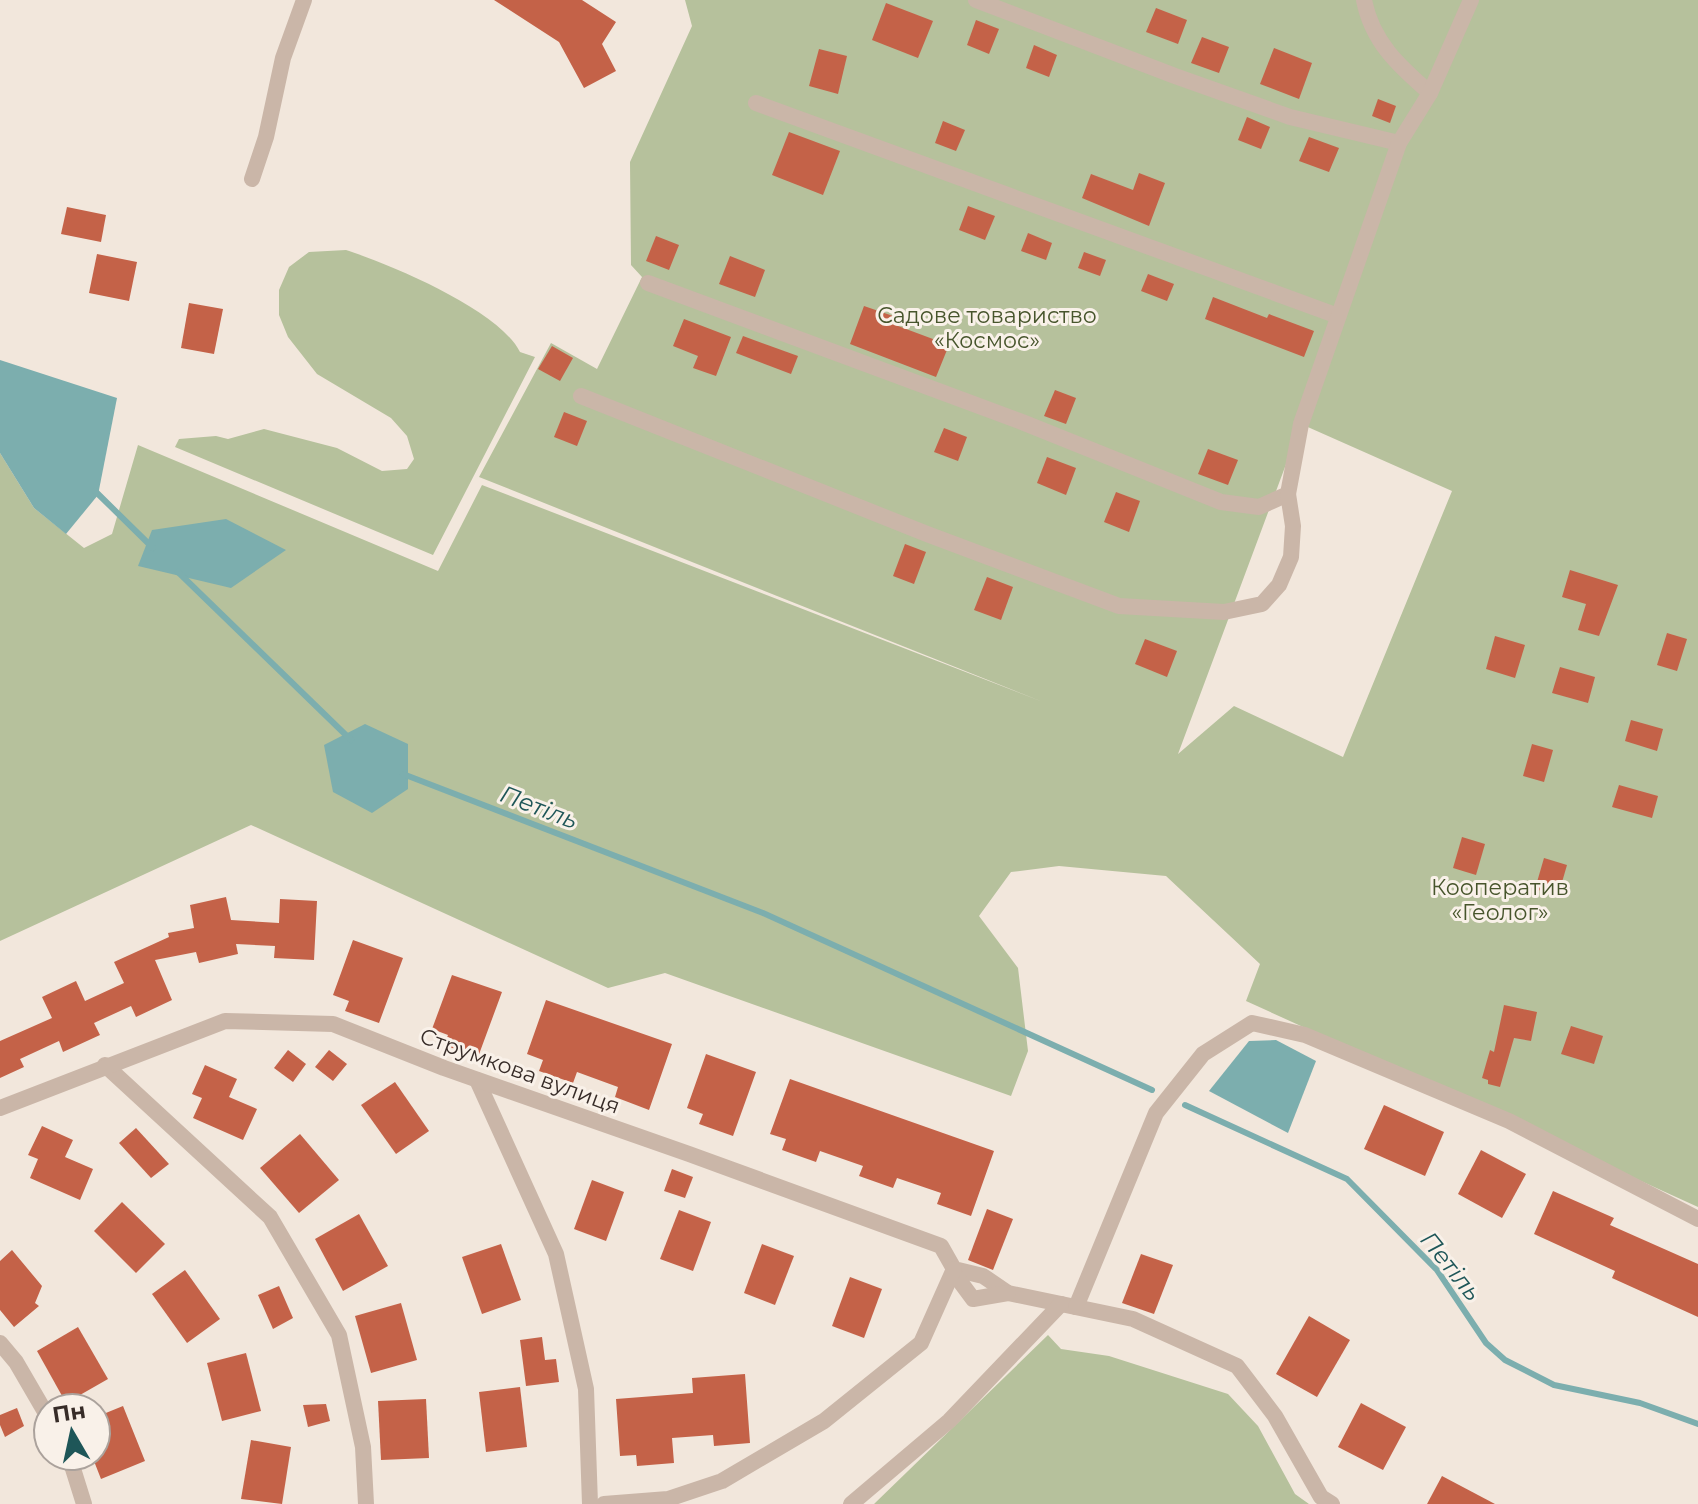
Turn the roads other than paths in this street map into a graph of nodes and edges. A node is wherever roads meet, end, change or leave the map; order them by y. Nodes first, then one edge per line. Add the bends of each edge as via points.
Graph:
1 (304, 0) edge
2 (976, 0) edge
3 (1364, 0) edge
4 (1471, 0) edge
5 (1430, 93) junction
6 (756, 103) dead end
7 (1399, 143) junction
8 (252, 179) dead end
9 (648, 283) dead end
10 (1338, 316) junction
11 (581, 396) dead end
12 (1288, 494) junction
13 (105, 1065) junction
14 (477, 1080) junction
15 (0, 1108) edge
16 (1698, 1219) edge
17 (954, 1271) junction
18 (1008, 1293) junction
19 (1068, 1306) junction
20 (0, 1343) edge
21 (33, 1392) edge
22 (74, 1472) edge
23 (84, 1504) edge
24 (366, 1504) edge
25 (590, 1504) edge
26 (604, 1504) edge
27 (851, 1504) edge
28 (1332, 1504) edge

1 - 8 street
2 - 7 street via 1290,117
3 - 5 street via 1368,23 1392,60
4 - 5 street
5 - 7 street
6 - 10 street
7 - 10 street
9 - 12 street via 1221,502 1259,507
10 - 12 street via 1301,424
11 - 12 street via 1119,606 1224,612 1262,604 1279,585 1291,557
13 - 14 street, Струмкова вулиця via 225,1021 333,1024
13 - 15 street, Струмкова вулиця
13 - 24 street via 270,1217 339,1335 363,1447
14 - 17 street, Струмкова вулиця via 941,1246
14 - 25 street via 556,1254 586,1389
16 - 19 street via 1509,1121 1305,1035 1252,1023 1203,1054 1156,1113
17 - 18 street, Струмкова вулиця via 983,1276
17 - 18 street, Струмкова вулиця via 973,1299
17 - 26 street via 921,1343 824,1421 722,1481 668,1499
18 - 19 street, Струмкова вулиця
19 - 27 street via 949,1421
19 - 28 street, Струмкова вулиця via 1133,1319 1237,1366 1275,1416 1321,1497
20 - 21 street
22 - 23 street

